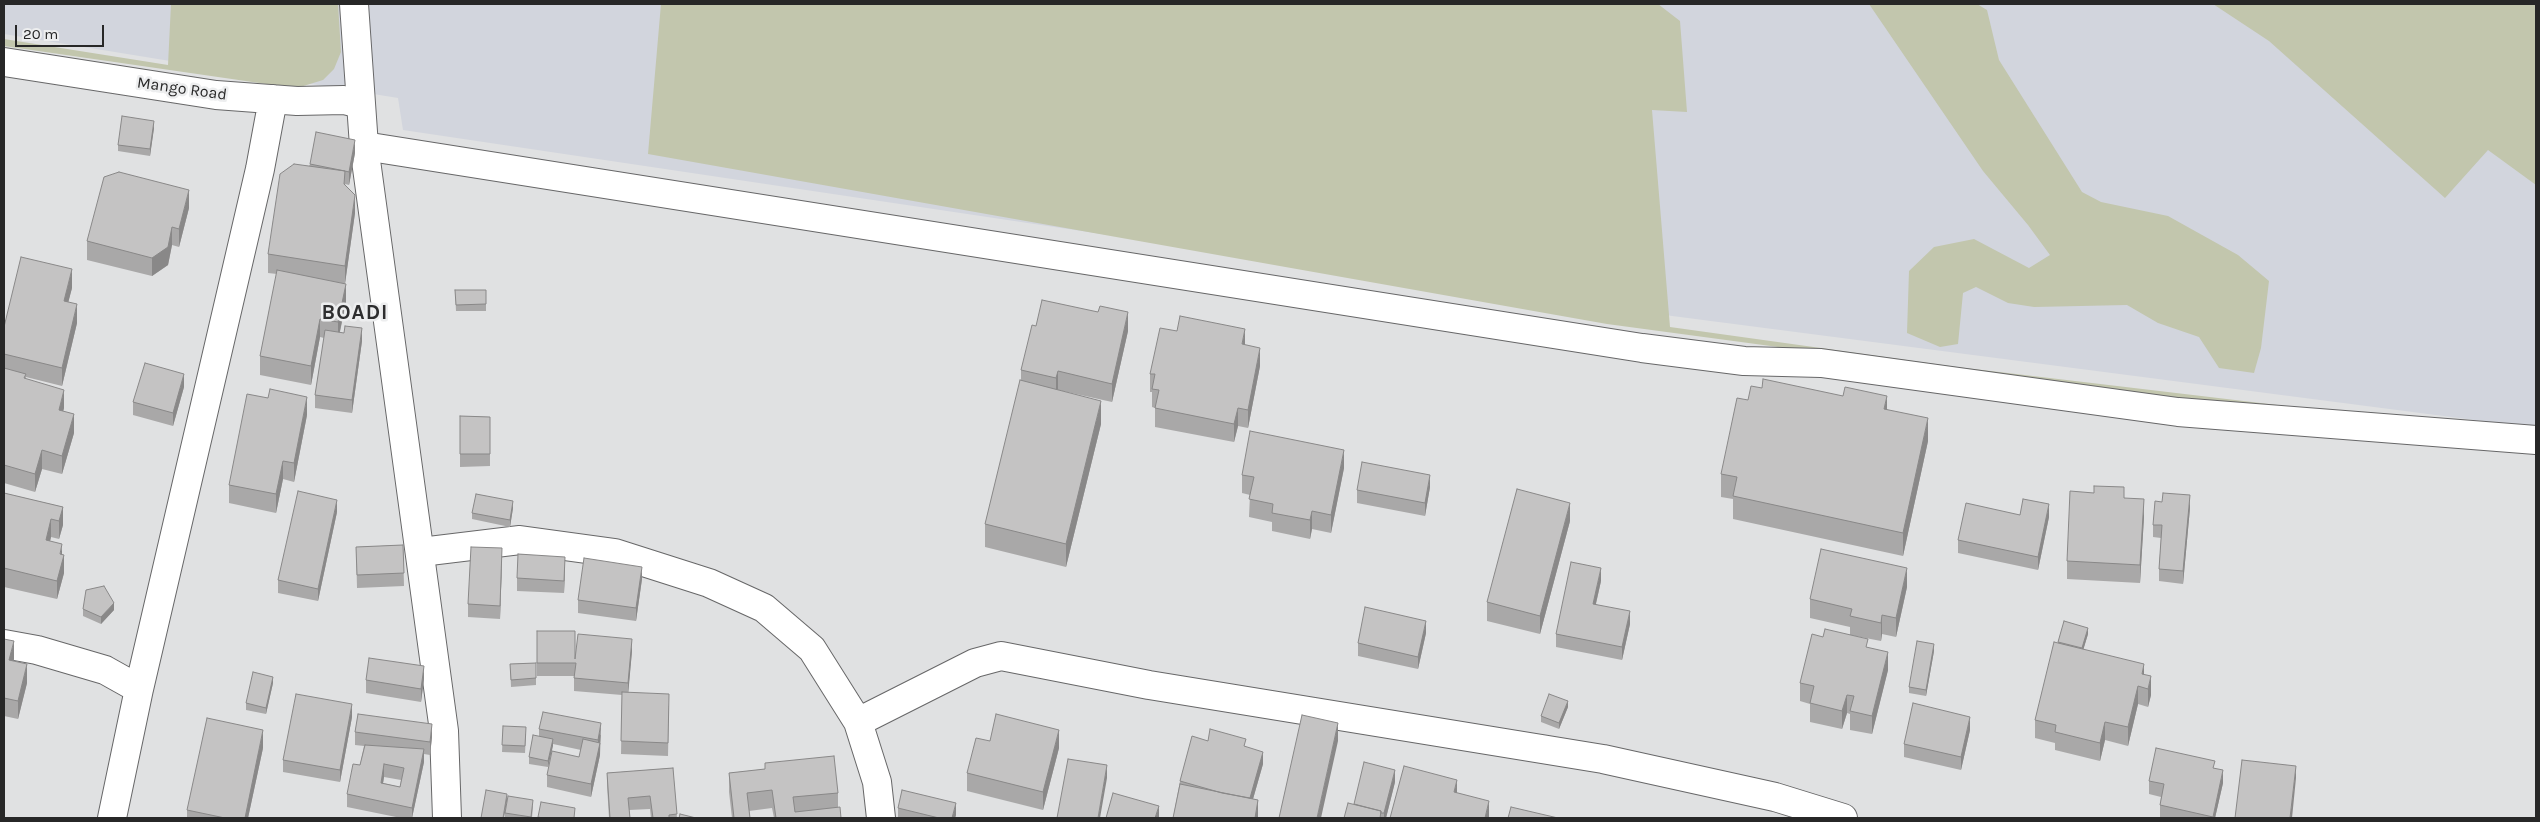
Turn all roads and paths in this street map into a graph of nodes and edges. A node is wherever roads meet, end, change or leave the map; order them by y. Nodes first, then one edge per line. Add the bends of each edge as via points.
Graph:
1 (354, 4) edge
2 (4, 62) edge
3 (273, 99) junction
4 (360, 104) junction
5 (364, 146) junction
6 (2536, 440) edge
7 (421, 552) junction
8 (4, 644) edge
9 (139, 689) junction
10 (858, 722) junction
11 (112, 818) edge
12 (448, 818) edge
13 (881, 818) edge
14 (1843, 818) edge

1 - 4 street
2 - 3 street, Mango Road via 216,95
3 - 4 street, Mango Road via 344,100
3 - 9 street via 260,169
4 - 5 street
5 - 6 street via 1642,348 1744,360 1821,363 2178,412
5 - 7 street
7 - 10 street via 520,540 615,553 709,583 764,608 812,649
7 - 12 street via 444,731
8 - 9 street via 105,670
9 - 11 street
10 - 13 street via 877,782
10 - 14 street via 975,663 1001,656 1149,685 1604,759 1775,797

